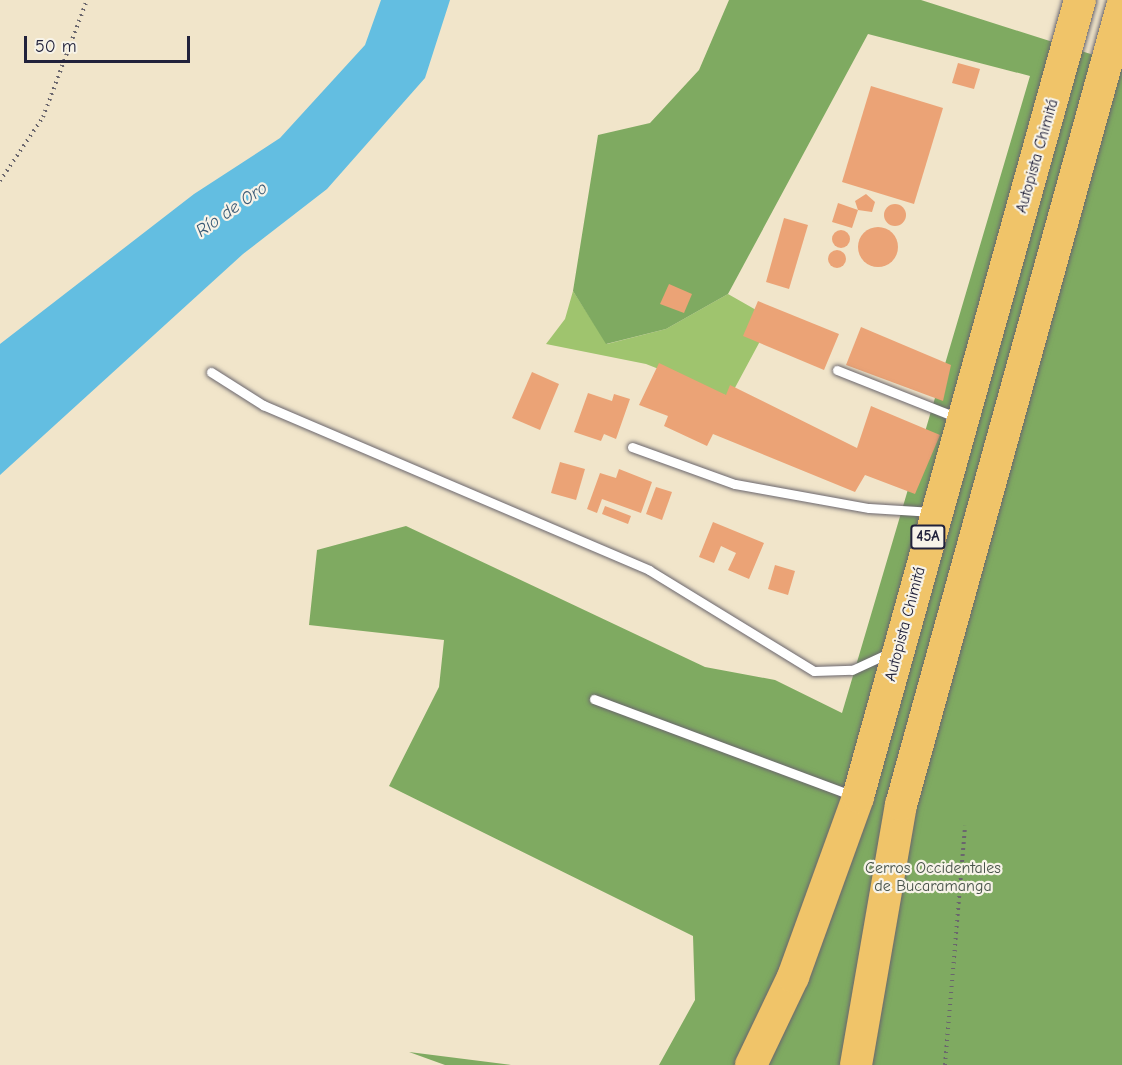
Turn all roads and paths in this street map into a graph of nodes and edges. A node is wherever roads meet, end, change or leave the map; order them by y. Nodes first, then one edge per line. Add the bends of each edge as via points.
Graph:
1 (87, 0) edge
2 (1080, 0) edge
3 (1122, 7) edge
4 (0, 181) edge
5 (837, 370) dead end
6 (211, 372) dead end
7 (964, 420) junction
8 (632, 447) dead end
9 (934, 512) junction
10 (898, 648) junction
11 (594, 699) dead end
12 (858, 798) junction
13 (965, 826) dead end
14 (751, 1065) edge
15 (856, 1065) edge
16 (945, 1065) edge

1 - 4 path via 43,117
2 - 7 highway, Autopista Chimitá / 45A
3 - 15 highway, 45A via 902,805
5 - 7 lane
6 - 10 lane via 263,405 649,570 814,671 852,670
7 - 9 highway, Autopista Chimitá / 45A
8 - 9 lane via 735,484 869,508
9 - 10 highway, Autopista Chimitá / 45A
10 - 12 highway, Autopista Chimitá / 45A
11 - 12 lane
12 - 14 highway, Autopista Chimitá / 45A via 793,977
13 - 16 path

